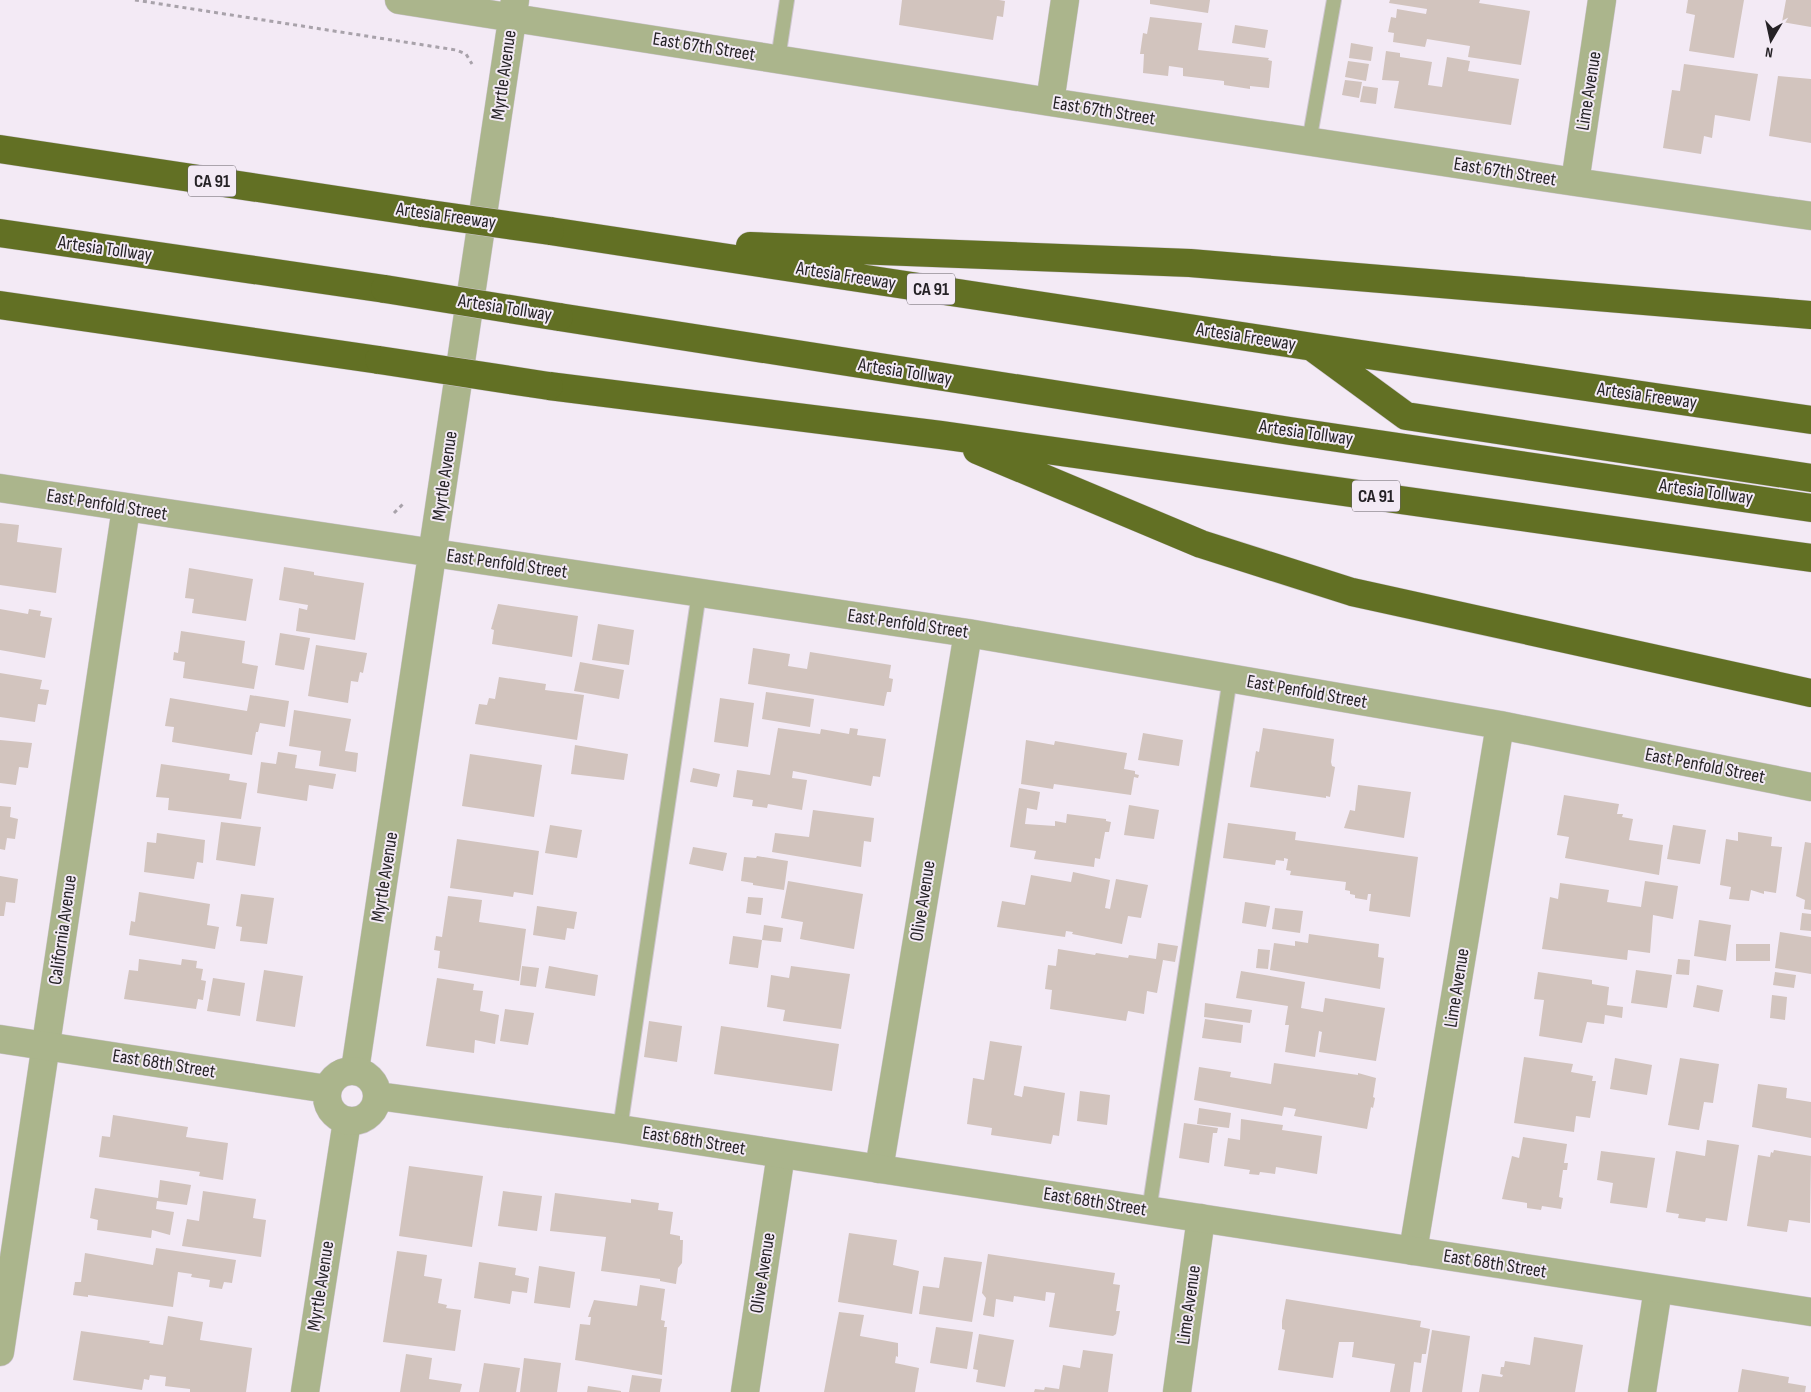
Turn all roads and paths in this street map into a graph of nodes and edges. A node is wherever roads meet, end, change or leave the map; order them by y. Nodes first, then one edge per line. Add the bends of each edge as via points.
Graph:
1 (398, 0) edge
2 (787, 0) edge
3 (1065, 0) edge
4 (1334, 0) edge
5 (1602, 0) edge
6 (514, 8) edge
7 (778, 59) junction
8 (1050, 102) junction
9 (1309, 142) junction
10 (0, 149) edge
11 (1575, 182) junction
12 (1811, 216) edge
13 (0, 233) edge
14 (618, 242) junction
15 (0, 305) edge
16 (1811, 315) edge
17 (1313, 347) junction
18 (1811, 420) edge
19 (941, 435) junction
20 (1811, 478) edge
21 (0, 488) edge
22 (126, 508) junction
23 (1811, 508) edge
24 (434, 554) junction
25 (1811, 558) edge
26 (700, 593) junction
27 (968, 633) junction
28 (1230, 678) junction
29 (1811, 693) edge
30 (1500, 725) junction
31 (1811, 787) edge
32 (0, 1039) edge
33 (46, 1046) junction
34 (355, 1070) junction
35 (327, 1089) junction
36 (378, 1096) junction
37 (347, 1121) junction
38 (620, 1129) junction
39 (781, 1154) junction
40 (879, 1169) junction
41 (1149, 1211) junction
42 (1201, 1218) junction
43 (1413, 1251) junction
44 (1658, 1289) junction
45 (1811, 1312) edge
46 (0, 1352) edge
47 (305, 1392) edge
48 (745, 1392) edge
49 (1177, 1392) edge
50 (1642, 1392) edge

1 - 6 street, East 67th Street
2 - 7 lane
3 - 8 street
4 - 9 lane
5 - 11 street, Lime Avenue
6 - 7 street, East 67th Street
6 - 24 street, Myrtle Avenue
7 - 8 street, East 67th Street
8 - 9 street, East 67th Street
9 - 11 street, East 67th Street
10 - 14 highway, Artesia Freeway / CA 91, bridge
11 - 12 street, East 67th Street
13 - 23 highway, Artesia Tollway, bridge
14 - 16 highway via 1190,263
14 - 17 highway, Artesia Freeway / CA 91
15 - 19 highway, CA 91, bridge via 549,386
17 - 18 highway, Artesia Freeway / CA 91
17 - 20 highway, Artesia Tollway via 1406,416
19 - 25 highway, CA 91
19 - 29 highway via 1201,544 1352,592
21 - 22 street, East Penfold Street
22 - 24 street, East Penfold Street
22 - 33 street, California Avenue
24 - 26 street, East Penfold Street
24 - 34 street, Myrtle Avenue
26 - 27 street, East Penfold Street
26 - 38 lane
27 - 28 street, East Penfold Street
27 - 40 street, Olive Avenue
28 - 30 street, East Penfold Street
28 - 41 lane
30 - 31 street, East Penfold Street
30 - 43 street, Lime Avenue
32 - 33 street, East 68th Street
33 - 35 street, East 68th Street
33 - 46 street, California Avenue
34 - 35 street via 335,1077
34 - 36 street via 374,1082
35 - 37 street via 326,1097 333,1113
36 - 37 street via 376,1105 364,1118
36 - 38 street, East 68th Street
37 - 47 street, Myrtle Avenue
38 - 39 street, East 68th Street
39 - 40 street, East 68th Street
39 - 48 street, Olive Avenue
40 - 41 street, East 68th Street
41 - 42 street, East 68th Street
42 - 43 street, East 68th Street
42 - 49 street, Lime Avenue
43 - 44 street, East 68th Street
44 - 45 street, East 68th Street
44 - 50 street

